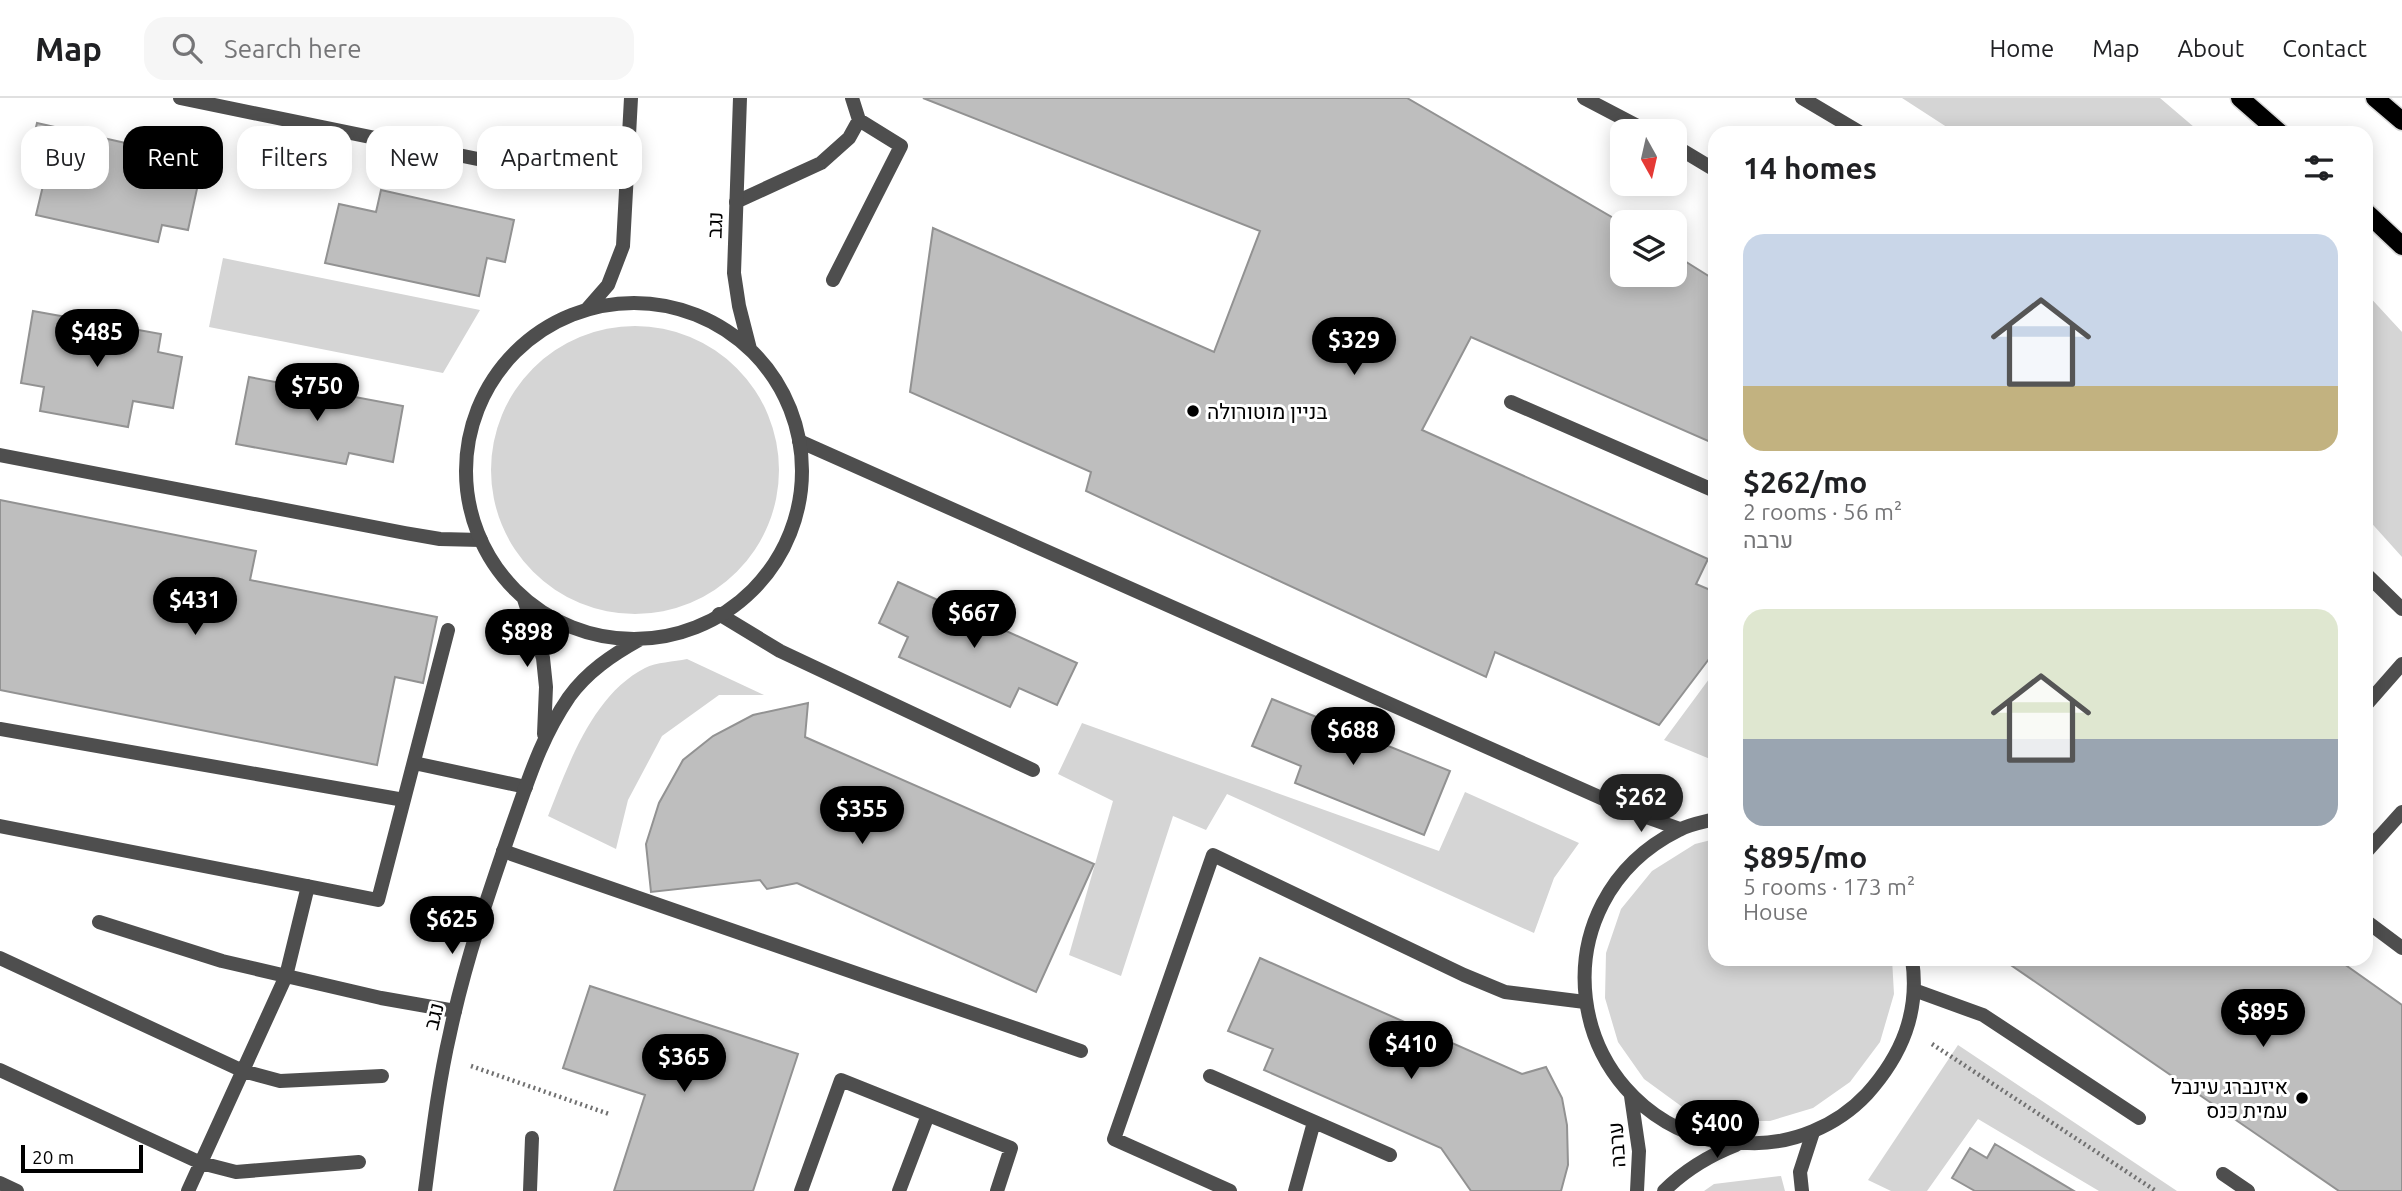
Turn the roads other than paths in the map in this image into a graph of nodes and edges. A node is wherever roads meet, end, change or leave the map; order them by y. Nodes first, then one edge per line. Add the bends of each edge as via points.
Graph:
1 (180, 98) edge
2 (631, 98) edge
3 (740, 98) edge
4 (852, 98) edge
5 (1584, 98) edge
6 (1802, 98) edge
7 (2240, 98) edge
8 (2375, 98) edge
9 (1624, 119) edge
10 (859, 120) junction
11 (2402, 121) edge
12 (1849, 126) edge
13 (2272, 126) edge
14 (1687, 153) edge
15 (477, 159) edge
16 (1708, 166) edge
17 (736, 202) junction
18 (2373, 219) edge
19 (2402, 246) edge
20 (833, 280) dead end
21 (587, 309) junction
22 (750, 351) junction
23 (1511, 402) dead end
24 (799, 441) junction
25 (0, 455) edge
26 (1708, 488) edge
27 (481, 540) junction
28 (2373, 581) edge
29 (524, 599) junction
30 (2402, 609) edge
31 (719, 614) junction
32 (448, 630) dead end
33 (640, 640) junction
34 (2402, 664) edge
35 (2373, 697) edge
36 (0, 729) edge
37 (544, 736) junction
38 (414, 763) junction
39 (1033, 770) dead end
40 (526, 787) junction
41 (404, 800) junction
42 (2402, 812) edge
43 (1708, 821) edge
44 (0, 827) edge
45 (1680, 829) junction
46 (2373, 844) edge
47 (503, 851) junction
48 (308, 886) junction
49 (99, 922) dead end
50 (2373, 926) edge
51 (2402, 948) edge
52 (0, 958) edge
53 (1912, 966) edge
54 (286, 976) junction
55 (1914, 990) junction
56 (1585, 1002) junction
57 (455, 1011) junction
58 (1081, 1051) dead end
59 (0, 1070) edge
60 (243, 1071) junction
61 (382, 1076) dead end
62 (1210, 1076) dead end
63 (1631, 1096) junction
64 (928, 1115) junction
65 (2139, 1118) dead end
66 (1314, 1122) junction
67 (1813, 1132) junction
68 (532, 1138) dead end
69 (1740, 1143) junction
70 (1391, 1155) dead end
71 (359, 1162) dead end
72 (201, 1163) junction
73 (2223, 1174) dead end
74 (0, 1183) edge
75 (17, 1191) edge
76 (188, 1191) edge
77 (425, 1191) edge
78 (530, 1191) edge
79 (801, 1191) edge
80 (900, 1191) edge
81 (997, 1191) edge
82 (1230, 1191) edge
83 (1295, 1191) edge
84 (1637, 1191) edge
85 (1664, 1191) edge
86 (1802, 1191) edge
87 (2248, 1191) edge

1 - 15 street
2 - 21 street via 623,246 608,285
3 - 17 street, נגב
4 - 10 street
5 - 9 street
6 - 12 street
7 - 13 main road
8 - 11 main road
10 - 17 street via 849,138 821,163
10 - 20 street via 901,146
14 - 16 street
17 - 22 street, נגב via 734,274
18 - 19 main road
21 - 22 street via 634,302 680,309 726,329
21 - 27 street via 543,328 504,363 477,408 465,459 470,511
22 - 24 street via 764,362 790,404
23 - 26 street
24 - 31 street via 803,457 799,512 777,561 741,602
24 - 45 street via 1623,808
25 - 27 street via 405,533
27 - 29 street via 489,559
28 - 30 street
29 - 33 street via 558,622 598,636
29 - 37 street, נגב via 543,658
31 - 33 street via 694,629
31 - 39 street via 780,651
32 - 38 street
33 - 37 street, נגב via 592,671
34 - 35 street
36 - 41 street
37 - 40 street, נגב
38 - 40 street
38 - 41 street
40 - 47 street, נגב
41 - 48 street via 378,900
42 - 46 street
43 - 45 street
44 - 48 street
45 - 56 street via 1636,859 1604,900 1586,950
47 - 57 street, נגב
47 - 58 street
48 - 54 street
49 - 54 street
50 - 51 street
52 - 60 street
53 - 55 street
54 - 57 street
54 - 60 street
55 - 65 street via 1983,1014
55 - 67 street via 1908,1028 1887,1072 1855,1107
56 - 63 street via 1601,1053
56 - 82 street via 1505,992 1213,855 1114,1139
57 - 77 street, נגב
59 - 72 street
60 - 61 street via 280,1081
60 - 72 street
62 - 66 street
63 - 69 street via 1674,1127 1718,1142
63 - 84 street, ערבה via 1639,1151
64 - 79 street via 841,1080
64 - 80 street
64 - 81 street via 1011,1148
66 - 70 street
66 - 83 street
67 - 69 street via 1766,1144
67 - 86 street via 1801,1172
68 - 78 street
69 - 85 street via 1709,1156
71 - 72 street via 236,1172
72 - 76 street
73 - 87 street
74 - 75 street

